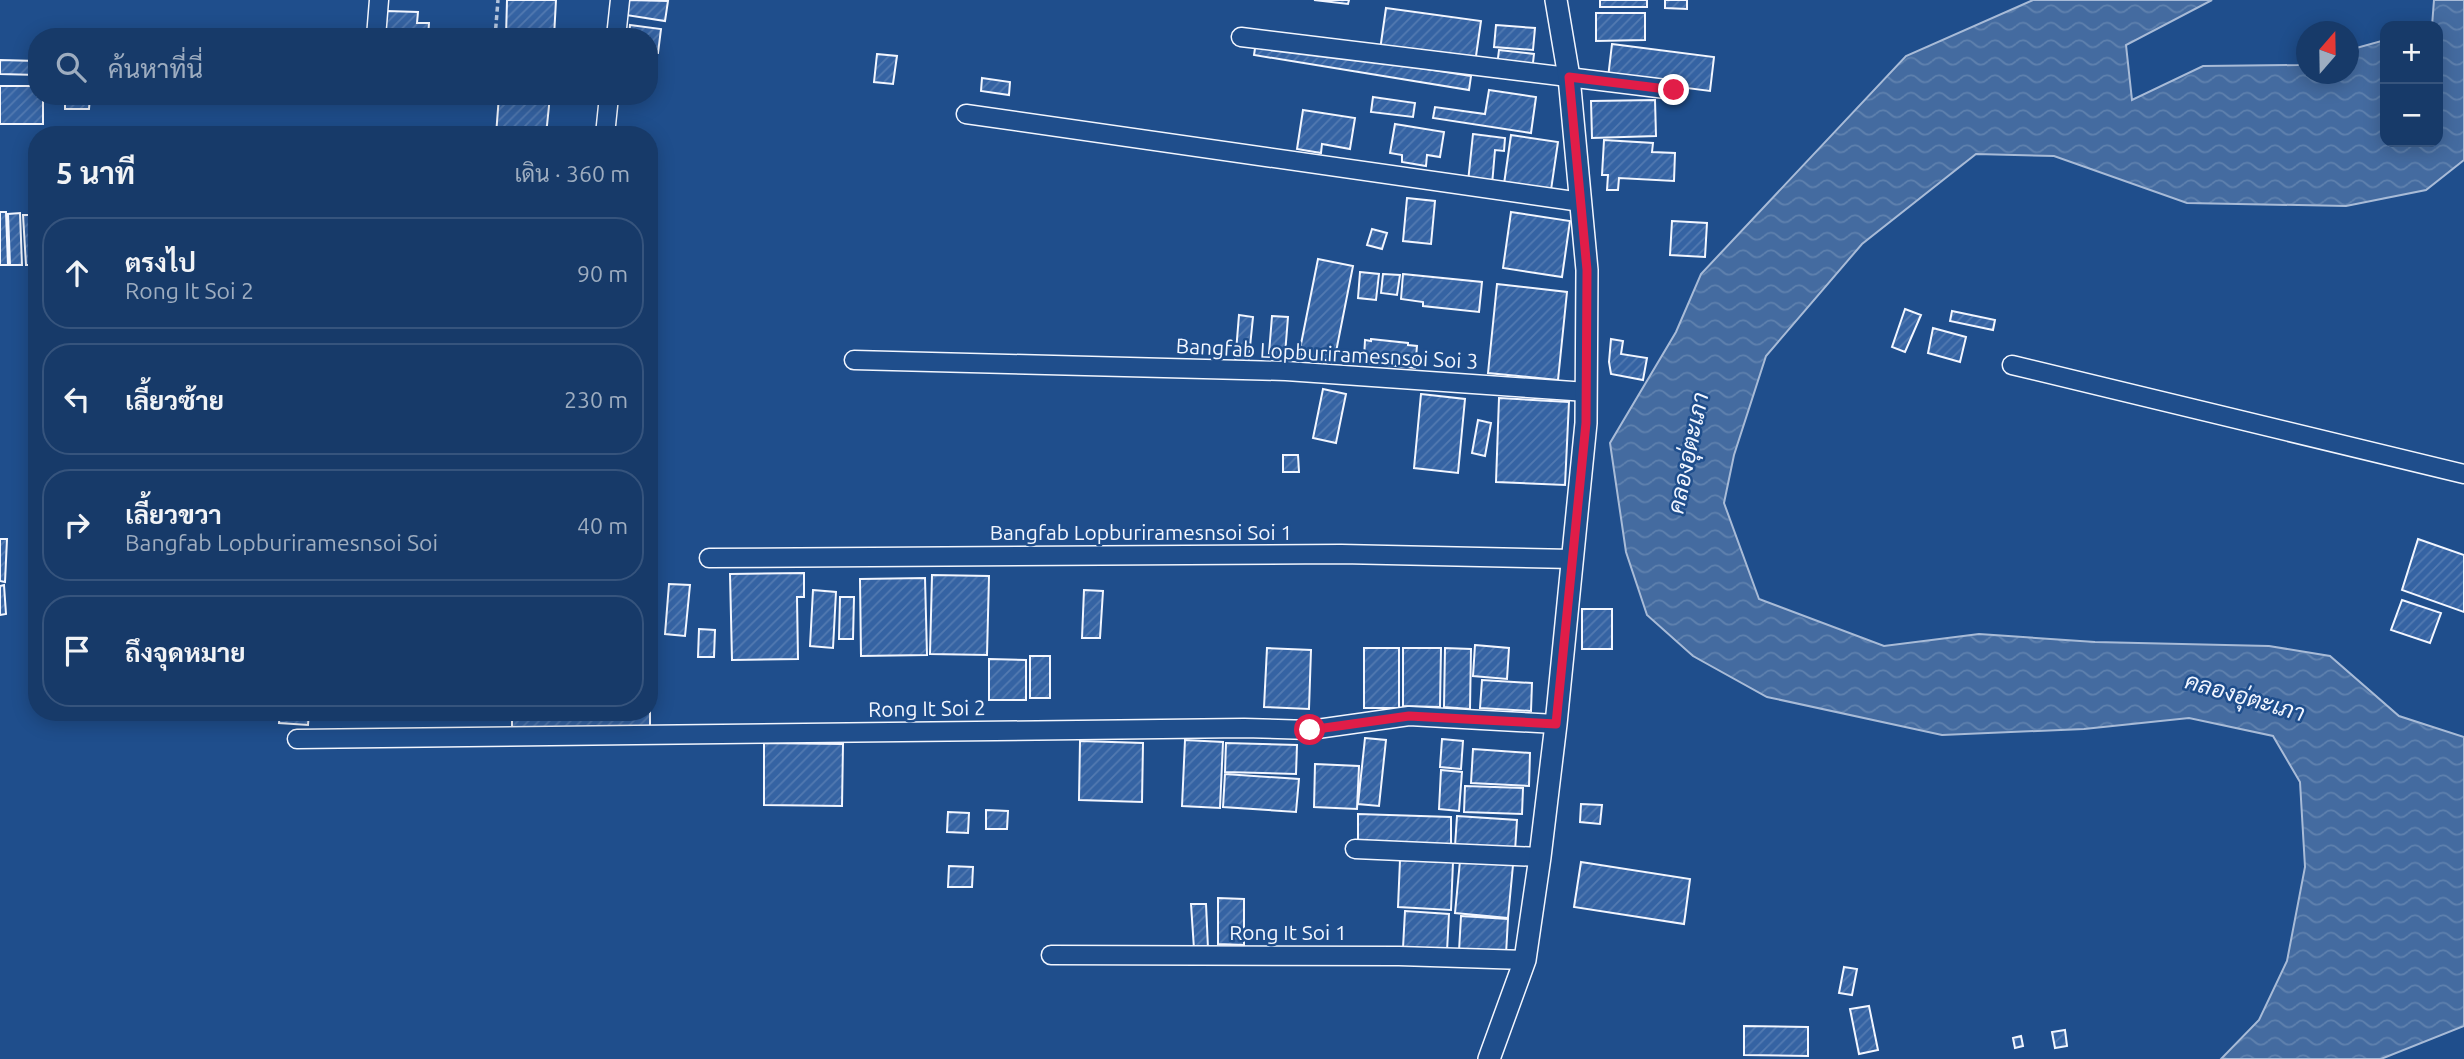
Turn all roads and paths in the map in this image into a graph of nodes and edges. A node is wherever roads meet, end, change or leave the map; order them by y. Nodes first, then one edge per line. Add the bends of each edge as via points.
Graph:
1 (379, 0) edge
2 (498, 0) edge
3 (620, 0) edge
4 (1556, 0) edge
5 (377, 28) edge
6 (496, 28) edge
7 (617, 28) edge
8 (1241, 37) dead end
9 (1569, 77) junction
10 (1674, 90) dead end
11 (608, 105) edge
12 (966, 114) dead end
13 (606, 126) edge
14 (1581, 202) junction
15 (854, 360) dead end
16 (2012, 365) dead end
17 (1587, 392) junction
18 (2464, 474) edge
19 (709, 558) dead end
20 (1573, 559) junction
21 (1556, 724) junction
22 (298, 738) dead end
23 (1355, 849) dead end
24 (1540, 857) junction
25 (1051, 955) dead end
26 (1525, 960) junction
27 (1489, 1059) edge

1 - 5 street
2 - 6 path
3 - 7 street
4 - 9 street
8 - 9 street
9 - 10 street
9 - 14 street
11 - 13 street
12 - 14 street
14 - 17 street via 1587,270
15 - 17 street, Bangfab Lopburiramesnsoi Soi 3 via 1286,371
16 - 18 street
17 - 20 street
19 - 20 street, Bangfab Lopburiramesnsoi Soi 1 via 1341,554
20 - 21 street
21 - 22 street, Rong It Soi 2 via 1409,716 1310,730
21 - 24 street
23 - 24 street
24 - 26 street
25 - 26 street, Rong It Soi 1
26 - 27 street

